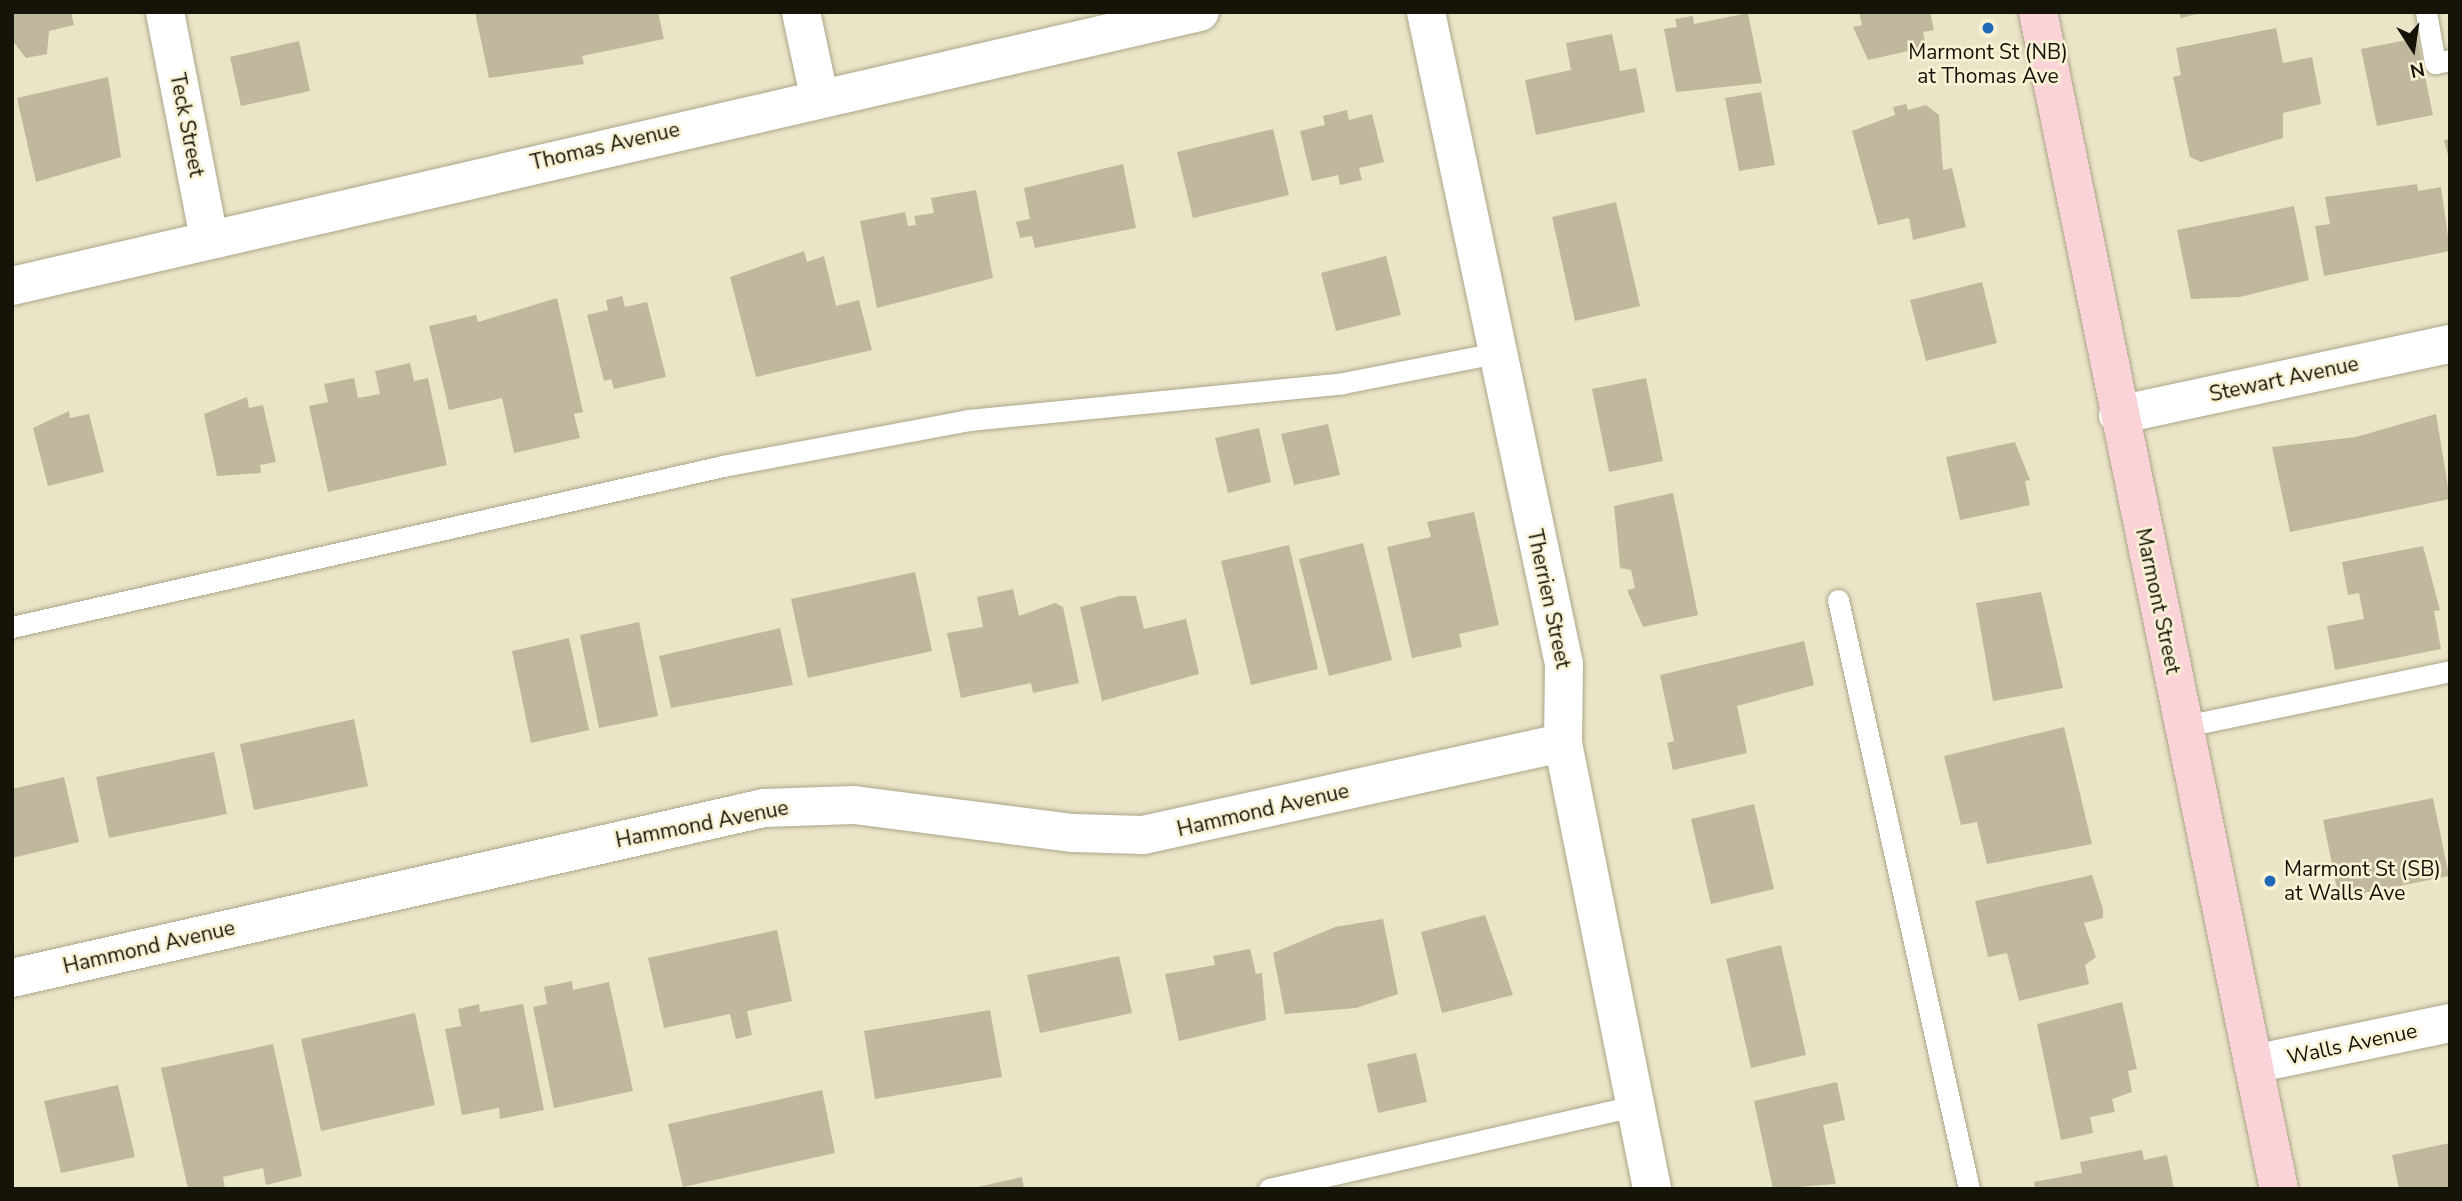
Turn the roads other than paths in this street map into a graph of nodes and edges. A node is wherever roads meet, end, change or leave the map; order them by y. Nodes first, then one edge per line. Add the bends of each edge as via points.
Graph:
1 (165, 12) edge
2 (801, 12) edge
3 (1200, 12) edge
4 (1426, 12) edge
5 (2038, 12) edge
6 (2426, 12) edge
7 (2450, 60) edge
8 (819, 96) junction
9 (209, 238) junction
10 (12, 286) edge
11 (2450, 344) edge
12 (1496, 353) junction
13 (2118, 415) junction
14 (1838, 600) dead end
15 (12, 627) edge
16 (2450, 671) edge
17 (2185, 726) junction
18 (1563, 743) junction
19 (12, 978) edge
20 (2450, 1023) edge
21 (2254, 1064) junction
22 (1634, 1106) junction
23 (1269, 1189) edge
24 (1653, 1189) edge
25 (1969, 1189) edge
26 (2279, 1189) edge

1 - 9 street, Teck Street
2 - 8 street
3 - 8 street, Thomas Avenue
4 - 12 street, Therrien Street
5 - 13 main road, Marmont Street
6 - 7 lane via 2435,63
8 - 9 street, Thomas Avenue
9 - 10 street, Thomas Avenue
11 - 13 street, Stewart Avenue
12 - 15 lane via 1343,383 969,420 723,466
12 - 18 street, Therrien Street via 1564,664
13 - 17 main road, Marmont Street
14 - 25 lane
16 - 17 lane
17 - 21 main road, Marmont Street
18 - 19 street, Hammond Avenue via 1143,835 1073,833 891,808 764,808
18 - 22 street, Therrien Street
20 - 21 street, Walls Avenue
21 - 26 main road, Marmont Street
22 - 23 lane
22 - 24 street, Therrien Street

